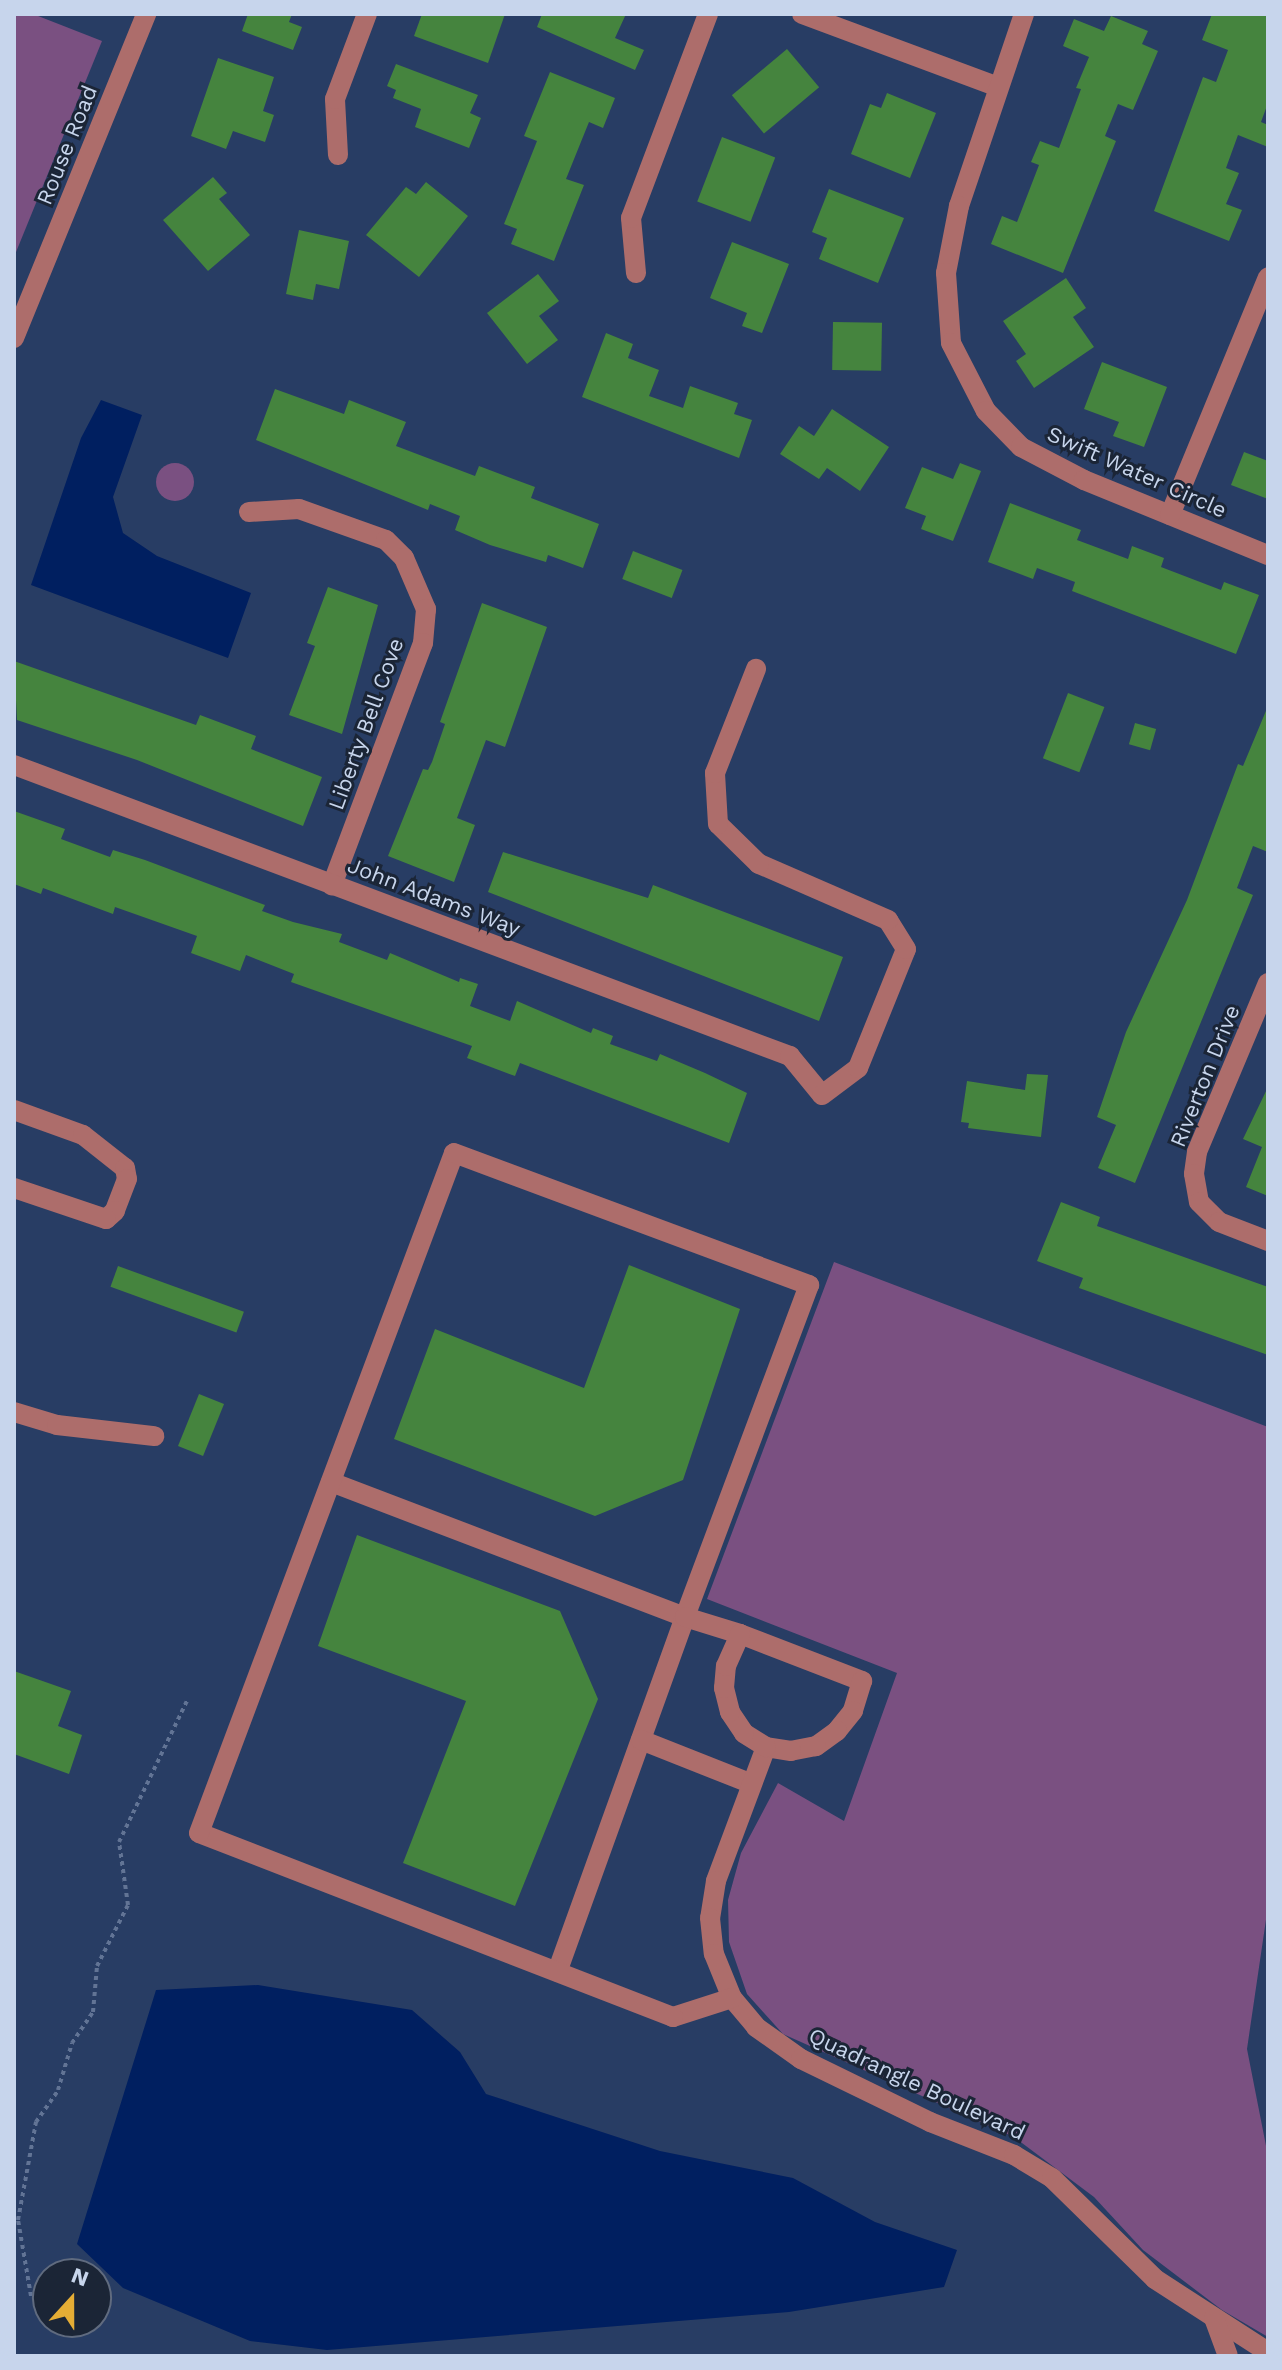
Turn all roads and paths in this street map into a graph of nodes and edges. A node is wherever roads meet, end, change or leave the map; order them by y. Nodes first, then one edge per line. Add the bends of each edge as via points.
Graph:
1 (146, 14) edge
2 (367, 14) edge
3 (708, 14) edge
4 (802, 14) edge
5 (1024, 14) edge
6 (996, 86) junction
7 (338, 155) dead end
8 (636, 273) dead end
9 (1268, 277) edge
10 (14, 338) edge
11 (249, 512) dead end
12 (1170, 515) junction
13 (1268, 555) edge
14 (756, 669) dead end
15 (14, 765) edge
16 (332, 885) junction
17 (1268, 983) edge
18 (14, 1110) edge
19 (14, 1188) edge
20 (1268, 1241) edge
21 (14, 1412) edge
22 (154, 1436) dead end
23 (331, 1482) junction
24 (685, 1617) junction
25 (740, 1634) junction
26 (187, 1701) dead end
27 (641, 1740) junction
28 (766, 1747) junction
29 (752, 1784) junction
30 (557, 1972) junction
31 (732, 1998) junction
32 (31, 2296) dead end
33 (1214, 2318) junction
34 (1268, 2352) edge
35 (1228, 2356) edge

1 - 10 street, Rouse Road
2 - 7 street via 335,99
3 - 8 street via 631,218
4 - 6 street
5 - 6 street, Swift Water Circle
6 - 12 street, Swift Water Circle via 959,206 946,273 951,343 986,411 1021,447
9 - 12 street
11 - 16 street, Liberty Bell Cove via 299,509 386,540 404,558 426,609 423,643
12 - 13 street, Swift Water Circle
14 - 16 street, John Adams Way via 715,773 718,824 759,864 888,920 906,949 858,1068 822,1095 790,1056
15 - 16 street, John Adams Way
17 - 20 street, Riverton Drive via 1197,1152 1194,1174 1199,1202 1219,1222
18 - 19 street via 83,1135 125,1168 127,1179 115,1211 106,1219
21 - 22 street via 57,1425
23 - 24 street
23 - 24 street via 454,1153 809,1285
23 - 30 street via 199,1833
24 - 25 street
24 - 27 street
25 - 28 street via 726,1666 724,1688 730,1712 744,1733
25 - 28 street via 862,1681 853,1711 816,1746 791,1751
26 - 32 path via 119,1842 128,1905 97,1966 93,2012 72,2043 58,2090 36,2122 18,2220
27 - 29 street
27 - 30 street
28 - 29 street, Quadrangle Boulevard
29 - 31 street, Quadrangle Boulevard via 716,1881 710,1918 714,1954
30 - 31 street via 673,2017
31 - 33 street, Quadrangle Boulevard via 756,2027 801,2059 930,2122 1014,2155 1052,2178 1155,2279
33 - 34 street, Quadrangle Boulevard
33 - 35 street

